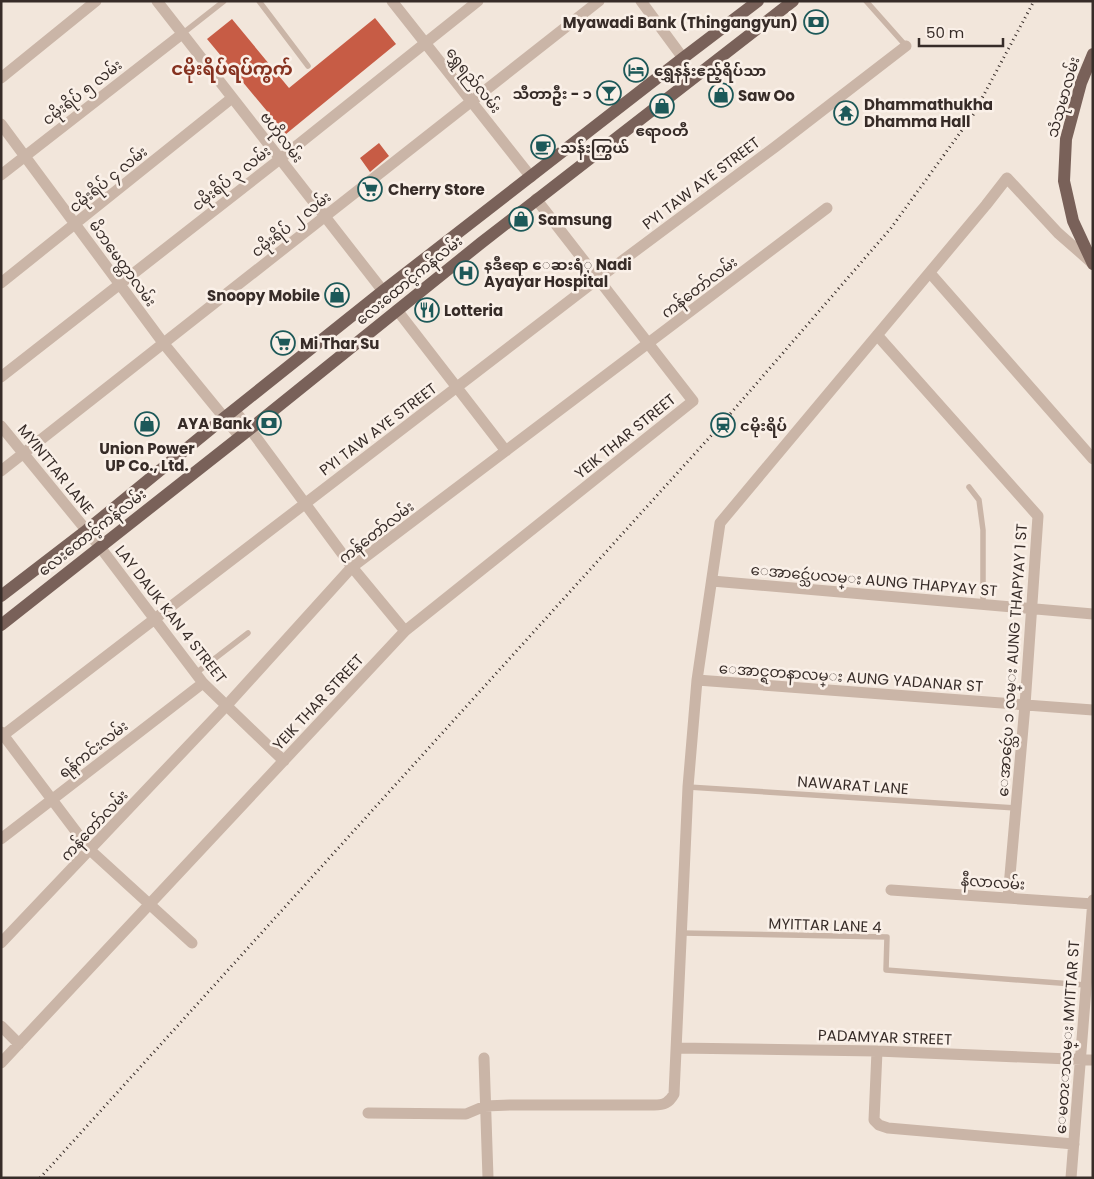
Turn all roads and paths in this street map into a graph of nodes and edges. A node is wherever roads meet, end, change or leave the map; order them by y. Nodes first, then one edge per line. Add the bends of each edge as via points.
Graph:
1 (96, 1) edge
2 (157, 1) edge
3 (224, 1) edge
4 (259, 1) edge
5 (392, 1) edge
6 (478, 1) edge
7 (599, 1) edge
8 (641, 1) edge
9 (758, 1) edge
10 (793, 1) edge
11 (866, 1) edge
12 (182, 34) junction
13 (425, 43) junction
14 (906, 46) joint
15 (1093, 54) edge
16 (683, 58) junction
17 (308, 66) dead end
18 (1, 78) edge
19 (232, 98) junction
20 (472, 102) junction
21 (1, 124) edge
22 (25, 157) junction
23 (280, 159) junction
24 (1, 175) edge
25 (531, 177) junction
26 (536, 199) junction
27 (827, 208) dead end
28 (325, 216) junction
29 (76, 224) junction
30 (467, 225) junction
31 (481, 243) junction
32 (1092, 263) edge
33 (930, 273) junction
34 (599, 278) junction
35 (1, 283) edge
36 (120, 285) junction
37 (383, 291) junction
38 (397, 310) junction
39 (877, 335) junction
40 (164, 344) junction
41 (649, 344) junction
42 (1, 377) edge
43 (457, 387) junction
44 (229, 414) junction
45 (1, 426) edge
46 (245, 433) junction
47 (506, 452) junction
48 (24, 453) junction
49 (1093, 459) edge
50 (1, 471) edge
51 (968, 487) dead end
52 (305, 504) junction
53 (87, 530) junction
54 (100, 547) junction
55 (352, 567) junction
56 (712, 581) junction
57 (1, 596) edge
58 (983, 604) junction
59 (1032, 609) junction
60 (1093, 614) edge
61 (155, 618) junction
62 (1, 625) edge
63 (406, 631) junction
64 (248, 633) dead end
65 (196, 673) junction
66 (697, 680) junction
67 (204, 683) junction
68 (227, 705) junction
69 (1025, 705) junction
70 (1093, 710) edge
71 (2, 735) edge
72 (284, 760) junction
73 (688, 787) junction
74 (52, 800) junction
75 (1016, 808) junction
76 (1, 839) edge
77 (90, 850) junction
78 (891, 890) dead end
79 (1008, 898) junction
80 (1093, 900) edge
81 (1093, 904) edge
82 (149, 905) junction
83 (681, 933) junction
84 (1, 943) edge
85 (192, 943) dead end
86 (1086, 985) junction
87 (1, 1026) edge
88 (19, 1044) junction
89 (677, 1048) junction
90 (877, 1050) junction
91 (484, 1058) dead end
92 (1080, 1060) junction
93 (1093, 1060) edge
94 (1, 1063) edge
95 (486, 1106) junction
96 (368, 1113) dead end
97 (1074, 1144) junction
98 (488, 1178) edge
99 (1071, 1178) edge

1 - 18 street
2 - 12 street, ဗဟိုလမ်း
3 - 12 lane
4 - 17 lane
5 - 13 street, ရွှေရည်လမ်း
6 - 13 street, ငမိုးရိပ် ၃ လမ်း
7 - 20 street, ငမိုးရိပ် ၂ လမ်း
8 - 16 street
9 - 16 main road, လေးထောင့်ကန်လမ်း
10 - 26 main road, လေးထောင့်ကန်လမ်း
11 - 14 lane
12 - 19 street, ဗဟိုလမ်း
12 - 22 street, ငမိုးရိပ် ၅ လမ်း
13 - 20 street, ရွှေရည်လမ်း
13 - 23 street, ငမိုးရိပ် ၃ လမ်း
14 - 34 street, PYI TAW AYE STREET
15 - 32 main road, သံသုမာလမ်း via 1081,83 1066,138 1064,180 1073,221
16 - 25 main road, လေးထောင့်ကန်လမ်း
19 - 23 street, ဗဟိုလမ်း
19 - 29 street, ငမိုးရိပ် ၄ လမ်း
20 - 25 street, ရွှေရည်လမ်း
20 - 28 street, ငမိုးရိပ် ၂ လမ်း
21 - 22 street, မိဘမေတ္တာလမ်း
22 - 24 street, ငမိုးရိပ် ၅ လမ်း
22 - 29 street, မိဘမေတ္တာလမ်း
23 - 28 street, ဗဟိုလမ်း
23 - 36 street, ငမိုးရိပ် ၃ လမ်း
25 - 30 main road, လေးထောင့်ကန်လမ်း
26 - 31 main road, လေးထောင့်ကန်လမ်း
26 - 34 street
27 - 41 street, ကန်တော်လမ်း
28 - 37 street, ဗဟိုလမ်း
28 - 40 street, ငမိုးရိပ် ၂ လမ်း
29 - 35 street, ငမိုးရိပ် ၄ လမ်း
29 - 36 street, မိဘမေတ္တာလမ်း
30 - 31 main road
30 - 37 main road, လေးထောင့်ကန်လမ်း
31 - 38 main road, လေးထောင့်ကန်လမ်း
32 - 33 street via 1058,234 1007,178
33 - 39 street
33 - 49 street
34 - 41 street
34 - 43 street, PYI TAW AYE STREET
36 - 40 street, မိဘမေတ္တာလမ်း
36 - 42 street, ငမိုးရိပ် ၃ လမ်း
37 - 38 main road
37 - 44 main road, လေးထောင့်ကန်လမ်း
38 - 43 street
38 - 46 main road, လေးထောင့်ကန်လမ်း
39 - 56 street via 720,523
39 - 59 street, ေအာင္သေဴပ ၁ လမ္း AUNG THAPYAY 1 ST via 1038,516
40 - 44 street, မိဘမေတ္တာလမ်း
40 - 48 street, ငမိုးရိပ် ၂ လမ်း
41 - 47 street, ကန်တော်လမ်း
41 - 63 street, YEIK THAR STREET via 693,401
43 - 47 street
43 - 52 street, PYI TAW AYE STREET
44 - 46 street, မိဘမေတ္တာလမ်း
44 - 53 main road, လေးထောင့်ကန်လမ်း
45 - 48 street, MYINTTAR LANE
46 - 52 street, မိဘမေတ္တာလမ်း
46 - 54 main road, လေးထောင့်ကန်လမ်း
47 - 55 street, ကန်တော်လမ်း
48 - 50 street, ငမိုးရိပ် ၂ လမ်း
48 - 53 street, MYINTTAR LANE
51 - 58 lane via 979,500
52 - 55 street, မိဘမေတ္တာလမ်း
52 - 61 street, PYI TAW AYE STREET
53 - 54 street, MYINTTAR LANE
53 - 57 main road, လေးထောင့်ကန်လမ်း
54 - 61 street, LAY DAUK KAN 4 STREET
54 - 62 main road, လေးထောင့်ကန်လမ်း
55 - 63 street, မိဘမေတ္တာလမ်း
55 - 68 street, ကန်တော်လမ်း
56 - 58 street, ေအာင္သေဴပလမ္း AUNG THAPYAY ST
56 - 66 street
58 - 59 street, ေအာင္သေဴပလမ္း AUNG THAPYAY ST
59 - 60 street, ေအာင္သေဴပလမ္း AUNG THAPYAY ST
59 - 69 street, ေအာင္သေဴပ ၁ လမ္း AUNG THAPYAY 1 ST
61 - 65 street, LAY DAUK KAN 4 STREET
61 - 71 street, PYI TAW AYE STREET
63 - 72 street, YEIK THAR STREET
64 - 65 lane
65 - 67 street, LAY DAUK KAN 4 STREET
66 - 69 street, ေအာင္ရတနာလမ္း AUNG YADANAR ST
66 - 73 street
67 - 68 street, LAY DAUK KAN 4 STREET
67 - 74 street, ရန်ကင်းလမ်း
68 - 72 street, LAY DAUK KAN 4 STREET
68 - 77 street, ကန်တော်လမ်း
69 - 70 street, ေအာင္ရတနာလမ္း AUNG YADANAR ST
69 - 75 street, ေအာင္သေဴပ ၁ လမ္း AUNG THAPYAY 1 ST
71 - 74 street
72 - 82 street, YEIK THAR STREET
73 - 75 lane, NAWARAT LANE
73 - 83 street
74 - 76 street, ရန်ကင်းလမ်း
74 - 77 street
75 - 79 street, ေအာင္သေဴပ ၁ လမ္း AUNG THAPYAY 1 ST
77 - 82 street
77 - 84 street, ကန်တော်လမ်း
78 - 79 street, နီလာလမ်း
79 - 81 street, နီလာလမ်း
80 - 81 street, ေမတၩာလမ္း MYITTAR ST
81 - 86 street, ေမတၩာလမ္း MYITTAR ST
82 - 85 street
82 - 88 street, YEIK THAR STREET
83 - 86 lane, MYITTAR LANE 4 via 887,937 886,970
83 - 89 street
86 - 92 street, ေမတၩာလမ္း MYITTAR ST
87 - 88 street
88 - 94 street, YEIK THAR STREET
89 - 90 street, PADAMYAR STREET
89 - 95 street via 674,1094 664,1105
90 - 92 street, PADAMYAR STREET
90 - 97 street via 874,1120 879,1125
91 - 95 street
92 - 93 street, PADAMYAR STREET
92 - 97 street, ေမတၩာလမ္း MYITTAR ST
95 - 96 street via 466,1114
95 - 98 street
97 - 99 street, ေမတၩာလမ္း MYITTAR ST

